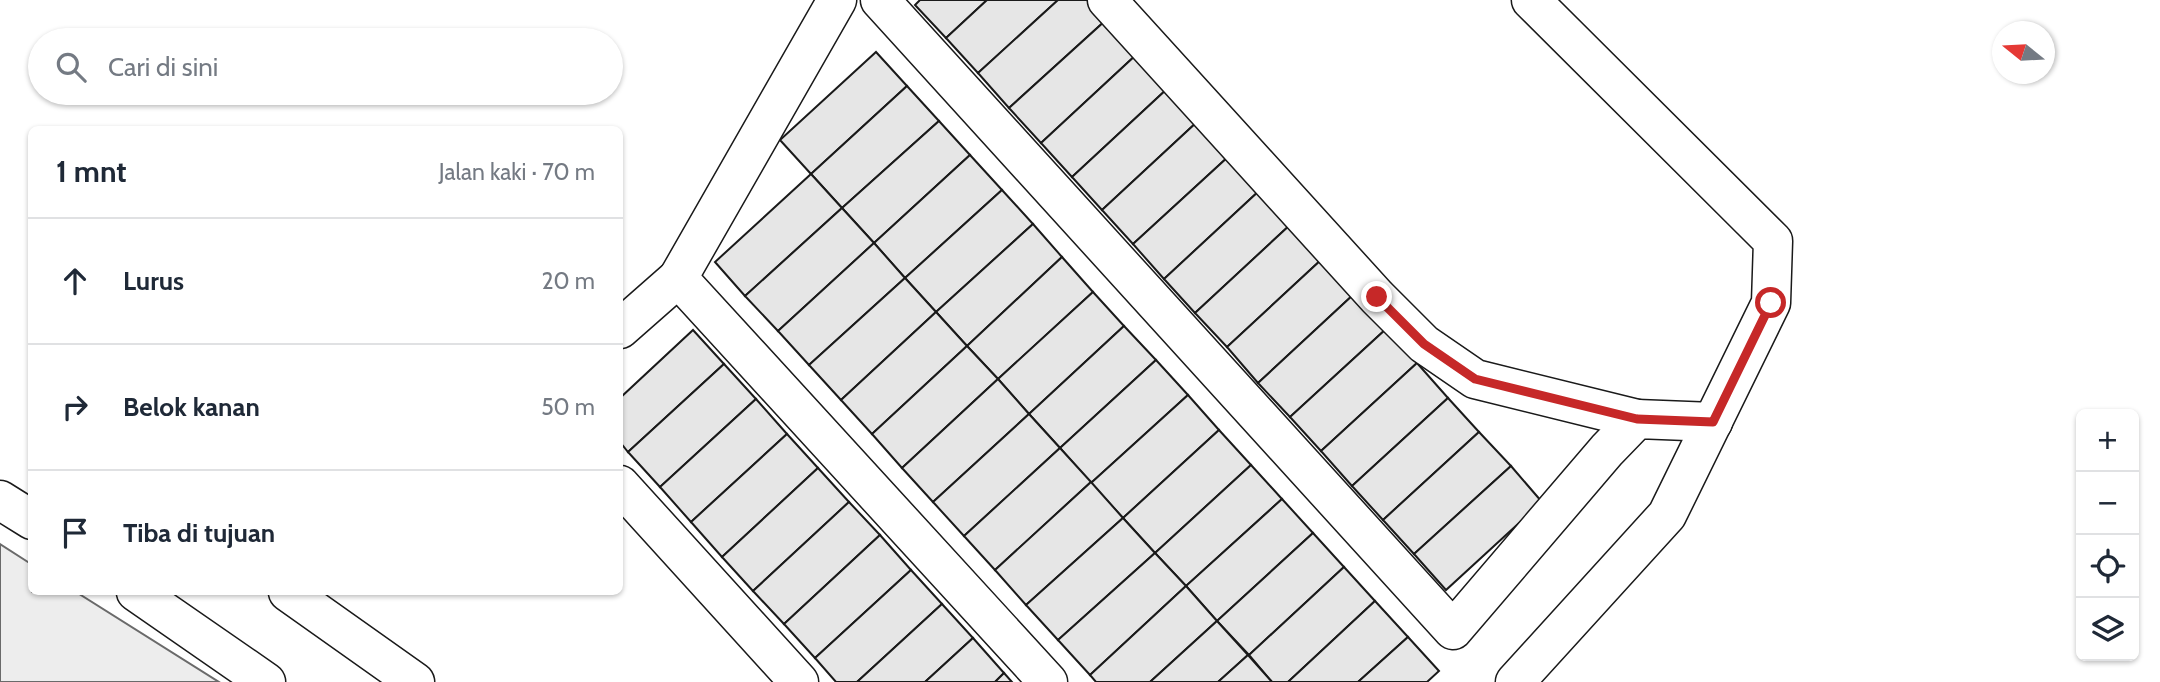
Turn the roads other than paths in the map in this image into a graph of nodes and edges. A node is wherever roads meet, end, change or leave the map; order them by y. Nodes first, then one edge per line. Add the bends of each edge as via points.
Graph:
1 (837, 0) edge
2 (880, 0) edge
3 (1107, 0) edge
4 (1531, 0) edge
5 (678, 278) junction
6 (623, 326) edge
7 (1637, 419) junction
8 (1713, 422) junction
9 (623, 488) edge
10 (0, 500) edge
11 (28, 518) edge
12 (140, 595) edge
13 (292, 595) edge
14 (266, 682) edge
15 (415, 682) edge
16 (799, 682) edge
17 (1048, 682) edge
18 (1515, 682) edge

1 - 5 street
2 - 7 street via 1453,630
3 - 7 street via 1424,344 1475,379
4 - 8 street via 1773,241 1771,303
5 - 6 street
5 - 17 street
7 - 8 street
8 - 18 street via 1667,514
9 - 16 street
10 - 11 street
12 - 14 street
13 - 15 street

